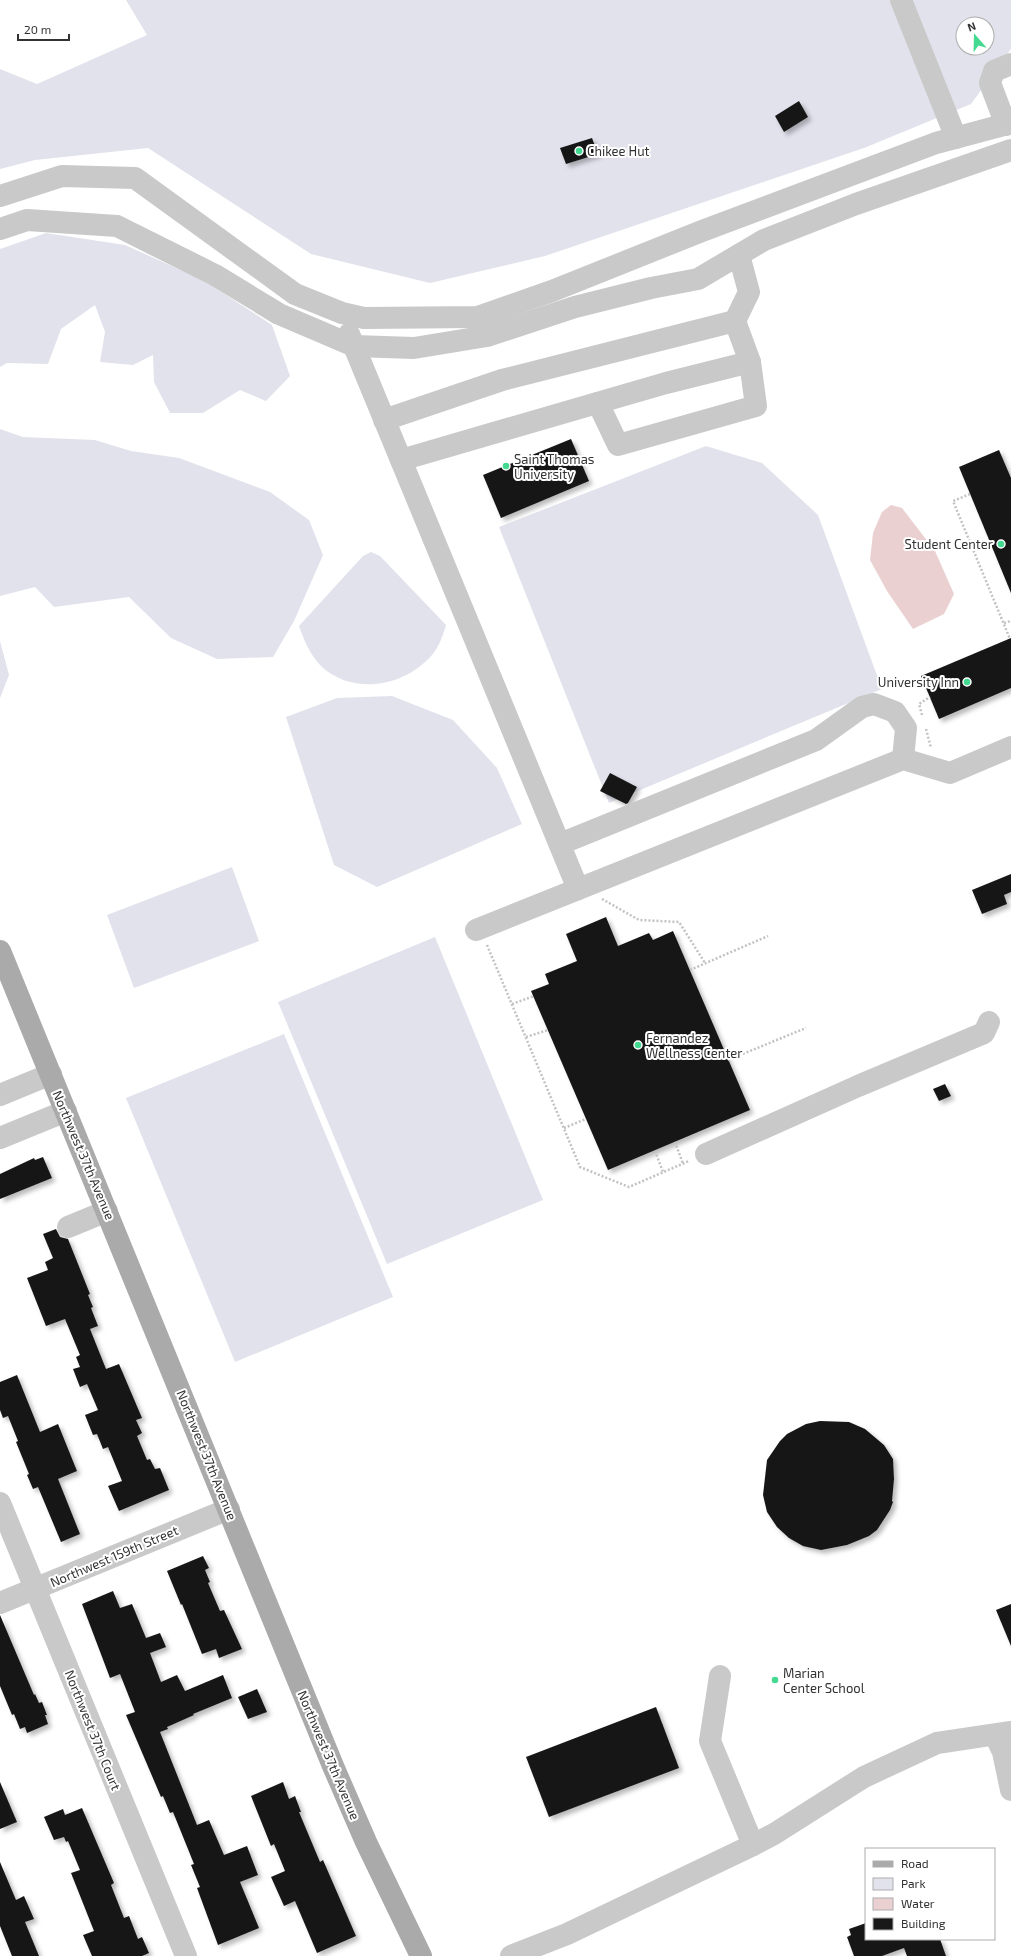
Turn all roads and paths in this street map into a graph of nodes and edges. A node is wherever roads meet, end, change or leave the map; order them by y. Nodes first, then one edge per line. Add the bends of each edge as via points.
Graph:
1 (901, 0) edge
2 (1011, 64) edge
3 (1009, 124) edge
4 (956, 138) junction
5 (1011, 150) edge
6 (0, 196) edge
7 (0, 229) edge
8 (739, 255) junction
9 (342, 312) junction
10 (735, 321) junction
11 (354, 346) junction
12 (750, 362) junction
13 (598, 403) junction
14 (384, 420) junction
15 (401, 460) junction
16 (970, 494) dead end
17 (1011, 620) edge
18 (1004, 623) junction
19 (1010, 639) edge
20 (1011, 747) edge
21 (903, 759) junction
22 (560, 844) junction
23 (578, 889) junction
24 (602, 899) dead end
25 (476, 930) joint
26 (768, 936) dead end
27 (0, 952) edge
28 (705, 963) junction
29 (690, 970) dead end
30 (534, 996) dead end
31 (512, 1004) junction
32 (989, 1022) dead end
33 (806, 1028) dead end
34 (548, 1030) dead end
35 (526, 1037) junction
36 (728, 1060) dead end
37 (50, 1074) junction
38 (0, 1095) edge
39 (66, 1111) junction
40 (586, 1119) dead end
41 (564, 1128) junction
42 (0, 1138) edge
43 (675, 1142) dead end
44 (654, 1151) dead end
45 (706, 1154) joint
46 (683, 1164) junction
47 (663, 1172) junction
48 (107, 1211) junction
49 (68, 1227) dead end
50 (0, 1503) edge
51 (229, 1509) junction
52 (35, 1589) junction
53 (0, 1603) edge
54 (720, 1676) dead end
55 (1003, 1733) edge
56 (1011, 1790) edge
57 (753, 1845) junction
58 (540, 1951) edge
59 (186, 1956) edge
60 (421, 1956) edge
61 (511, 1956) edge

1 - 4 street
2 - 3 street via 994,71 990,83
3 - 4 street
4 - 9 street via 478,317 364,318
5 - 8 street via 856,204 764,240
6 - 9 street via 62,176 135,178 295,294
7 - 11 street via 27,220 117,226 215,275 279,314
8 - 10 street via 749,292
8 - 11 street via 698,279 576,307 487,336 414,348
9 - 11 street
10 - 12 street
10 - 14 street via 502,380
11 - 14 street
12 - 13 street
12 - 13 street via 756,406 618,445
13 - 15 street
14 - 15 street
15 - 22 street
16 - 18 path via 953,501
17 - 18 path
18 - 19 path
20 - 21 street via 950,773
21 - 22 street via 906,728 895,712 874,704 868,705 816,740
21 - 23 street
22 - 23 street
23 - 25 street
24 - 28 path via 639,920 679,922
25 - 31 path via 488,946
26 - 28 path
27 - 37 main road, Northwest 37th Avenue
28 - 29 path
30 - 31 path
31 - 35 path
32 - 45 street via 984,1033
33 - 36 path
34 - 35 path
35 - 41 path
37 - 38 street
37 - 39 main road, Northwest 37th Avenue
39 - 42 street
39 - 48 main road, Northwest 37th Avenue
40 - 41 path
41 - 47 path via 580,1167 629,1187
43 - 46 path
44 - 47 path
45 - 46 path
46 - 47 path
48 - 49 street
48 - 51 main road, Northwest 37th Avenue
50 - 52 street, Northwest 37th Court
51 - 52 street, Northwest 159th Street
51 - 60 main road, Northwest 37th Avenue via 363,1835
52 - 53 street, Northwest 159th Street
52 - 59 street, Northwest 37th Court
54 - 57 street via 710,1741
55 - 56 street via 1003,1752
55 - 57 street via 937,1743 864,1777
57 - 58 street via 567,1934
58 - 61 street

